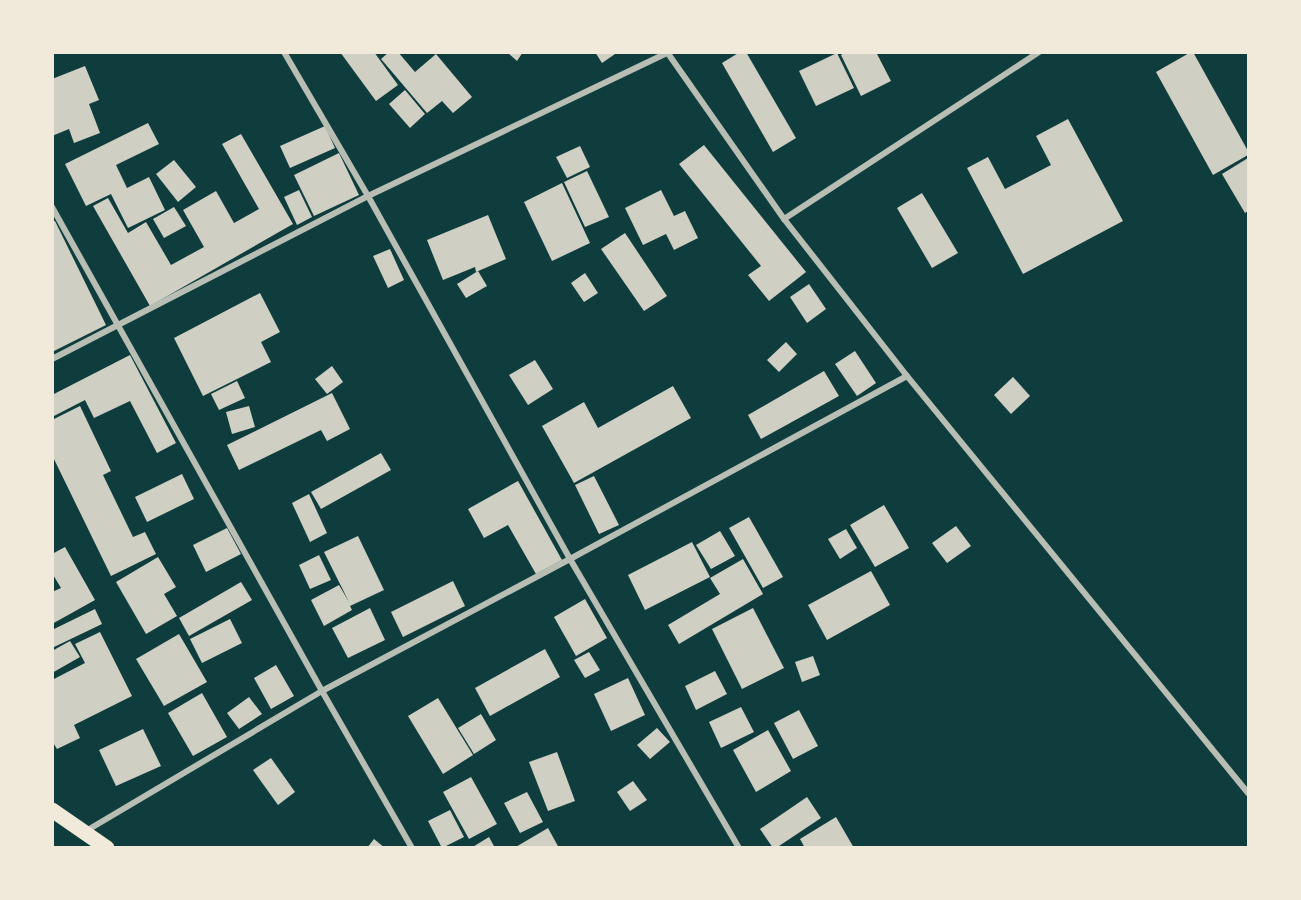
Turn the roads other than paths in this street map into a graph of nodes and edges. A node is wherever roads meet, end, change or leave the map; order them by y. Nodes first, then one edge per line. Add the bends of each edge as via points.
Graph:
1 (284, 52) edge
2 (1038, 52) edge
3 (667, 53) edge
4 (368, 196) junction
5 (52, 207) edge
6 (784, 219) junction
7 (118, 324) junction
8 (52, 359) edge
9 (907, 376) junction
10 (570, 559) junction
11 (322, 691) junction
12 (1248, 793) edge
13 (52, 810) edge
14 (84, 832) junction
15 (107, 848) edge
16 (412, 848) edge
17 (739, 848) edge

1 - 4 street
2 - 6 street
3 - 4 street
3 - 6 street
4 - 7 street
4 - 10 street
5 - 7 street
6 - 9 street
7 - 8 street
7 - 11 street
9 - 10 street
9 - 12 street
10 - 11 street
10 - 17 street
11 - 14 street
11 - 16 street
13 - 14 main road
14 - 15 main road

